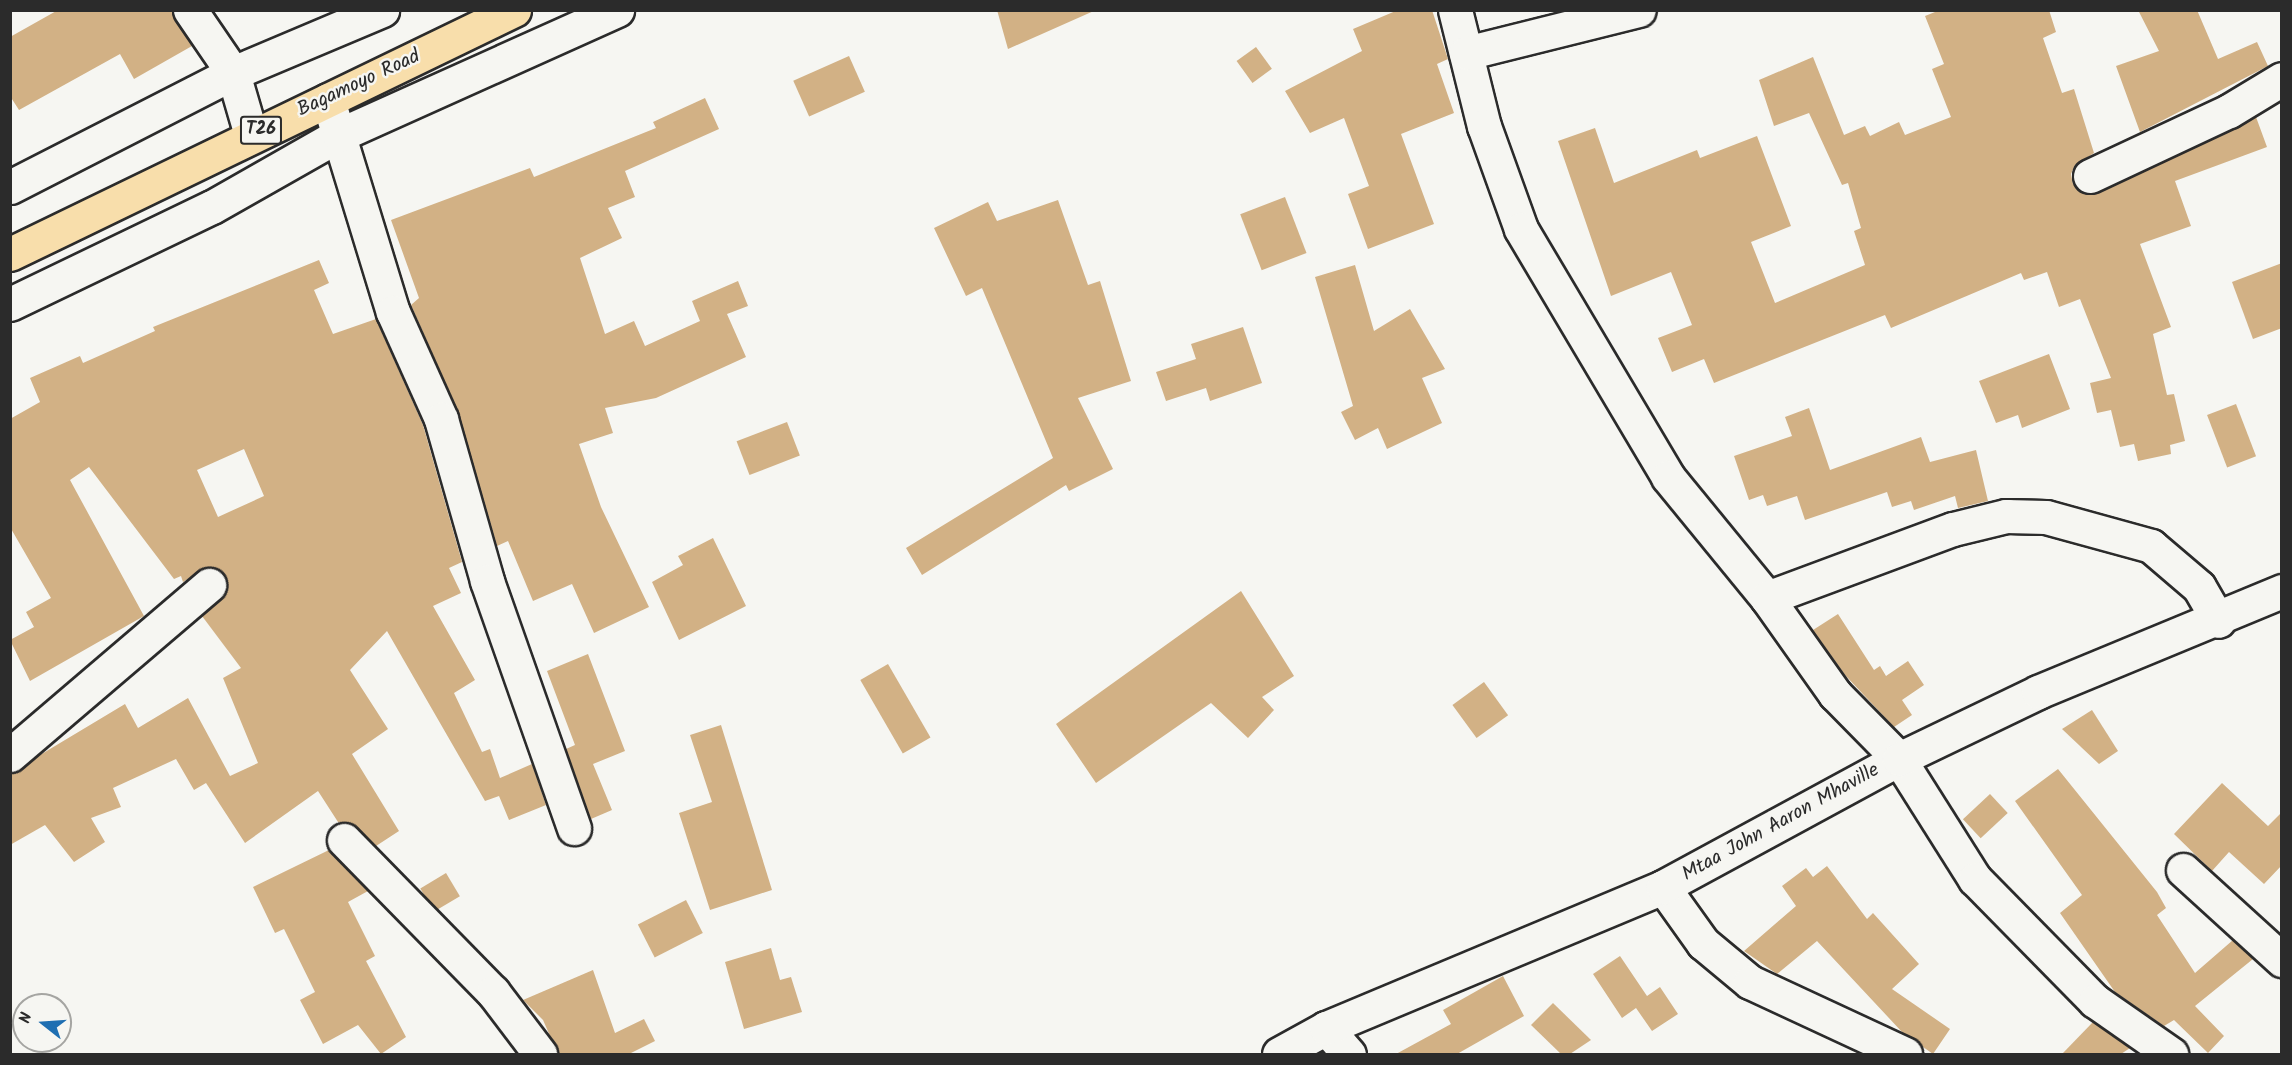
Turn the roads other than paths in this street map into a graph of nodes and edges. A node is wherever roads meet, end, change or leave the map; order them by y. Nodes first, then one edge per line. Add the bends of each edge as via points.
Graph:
1 (190, 10) edge
2 (382, 10) edge
3 (514, 10) edge
4 (617, 10) edge
5 (1455, 10) edge
6 (1639, 10) edge
7 (1466, 53) junction
8 (233, 73) junction
9 (2282, 79) edge
10 (328, 99) junction
11 (251, 135) junction
12 (339, 135) junction
13 (2090, 176) dead end
14 (10, 187) edge
15 (10, 254) edge
16 (10, 304) edge
17 (209, 585) dead end
18 (2282, 591) edge
19 (1767, 598) junction
20 (2219, 621) junction
21 (10, 755) edge
22 (1899, 759) junction
23 (574, 828) dead end
24 (344, 840) dead end
25 (2183, 870) dead end
26 (1663, 887) junction
27 (2282, 960) edge
28 (1326, 1028) junction
29 (540, 1054) edge
30 (1279, 1054) edge
31 (1349, 1054) edge
32 (1905, 1054) edge
33 (2171, 1054) edge

1 - 8 street
2 - 8 street
3 - 10 highway, Bagamoyo Road / T26
4 - 12 street
5 - 7 street
6 - 7 street
7 - 19 street via 1521,229 1668,477
8 - 11 street
8 - 14 street
9 - 13 street via 2229,111
10 - 11 highway, Bagamoyo Road / T26
10 - 12 street
11 - 15 highway, Bagamoyo Road / T26
12 - 16 street via 212,207
12 - 23 street via 393,312 441,419 487,581
17 - 21 street
18 - 20 street, Mtaa John Aaron Mhaville
19 - 20 street via 1953,529 2006,516 2046,517 2151,546 2199,587
19 - 22 street via 1835,694
20 - 22 street, Mtaa John Aaron Mhaville via 2038,692
22 - 26 street, Mtaa John Aaron Mhaville
22 - 33 street via 1975,879 2095,1001
24 - 29 street via 493,992
25 - 27 street
26 - 28 street, Mtaa John Aaron Mhaville
26 - 32 street via 1703,943 1750,982
28 - 30 street, Mtaa John Aaron Mhaville
28 - 31 street

